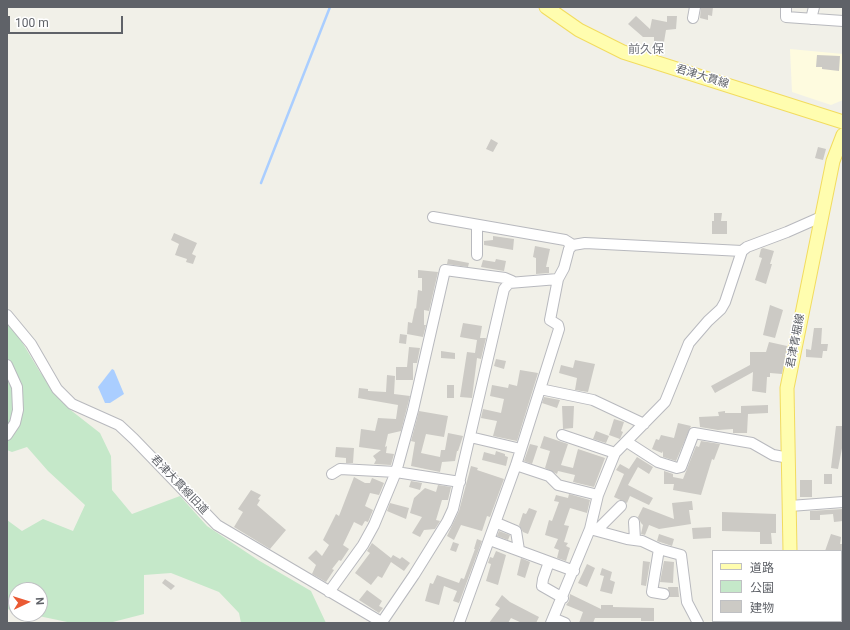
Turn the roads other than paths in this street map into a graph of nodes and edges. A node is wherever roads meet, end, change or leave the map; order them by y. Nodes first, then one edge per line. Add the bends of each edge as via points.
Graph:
1 (546, 7) edge
2 (695, 7) edge
3 (786, 7) edge
4 (814, 7) edge
5 (693, 18) dead end
6 (811, 19) junction
7 (843, 21) edge
8 (843, 122) edge
9 (843, 135) edge
10 (433, 217) dead end
11 (821, 217) junction
12 (477, 224) junction
13 (573, 245) junction
14 (742, 251) junction
15 (477, 255) dead end
16 (558, 279) junction
17 (512, 281) junction
18 (7, 314) edge
19 (7, 365) edge
20 (540, 389) junction
21 (644, 424) junction
22 (7, 434) edge
23 (562, 435) dead end
24 (470, 437) junction
25 (627, 442) junction
26 (521, 449) junction
27 (615, 453) junction
28 (789, 458) junction
29 (516, 465) junction
30 (396, 472) junction
31 (332, 474) dead end
32 (460, 482) junction
33 (598, 495) junction
34 (843, 502) edge
35 (621, 506) dead end
36 (790, 506) junction
37 (634, 522) dead end
38 (496, 524) junction
39 (594, 530) junction
40 (490, 540) junction
41 (635, 540) junction
42 (659, 549) junction
43 (519, 550) junction
44 (790, 550) edge
45 (549, 562) junction
46 (574, 571) junction
47 (329, 592) junction
48 (664, 594) dead end
49 (563, 598) junction
50 (552, 621) edge
51 (382, 623) edge
52 (459, 623) edge
53 (565, 623) edge
54 (698, 623) edge

1 - 8 main road, 君津大貫線 via 579,30 623,52
2 - 5 street
3 - 6 street via 786,17
4 - 6 street
6 - 7 street
9 - 11 main road, 君津青堀線 via 833,162
10 - 12 street
11 - 14 street
11 - 28 main road, 君津青堀線 via 787,388
12 - 13 street via 565,240
12 - 15 street
13 - 14 street via 595,242
13 - 16 street
14 - 21 street via 721,309 690,343 665,402
16 - 17 street
16 - 20 street via 550,320 559,327
17 - 24 street via 504,289
17 - 30 street via 445,270
18 - 47 street, 君津大貫線旧道 via 31,344 57,389 72,404 119,425 217,525
19 - 22 street via 17,387 18,410 15,423
20 - 21 street via 592,400
20 - 26 street
21 - 25 street
23 - 27 street
24 - 26 street
24 - 32 street
25 - 27 street
25 - 28 street via 658,462 677,468 681,467 694,433 752,443 773,456
26 - 29 street
27 - 33 street
28 - 36 main road, 君津青堀線
29 - 33 street via 549,476 558,485
29 - 38 street
30 - 31 street via 340,470
30 - 32 street
30 - 47 street via 363,545
32 - 51 street via 447,522
33 - 39 street
34 - 36 street
35 - 39 street
36 - 44 main road, 君津青堀線
37 - 41 street
38 - 40 street
38 - 43 street via 516,531
39 - 41 street
39 - 46 street
40 - 43 street
40 - 52 street
41 - 42 street
42 - 48 street via 652,592
42 - 54 street via 681,555 687,602
43 - 45 street
45 - 46 street
45 - 49 street via 542,586
46 - 49 street
47 - 51 street, 君津大貫線旧道
49 - 50 street
50 - 53 street

